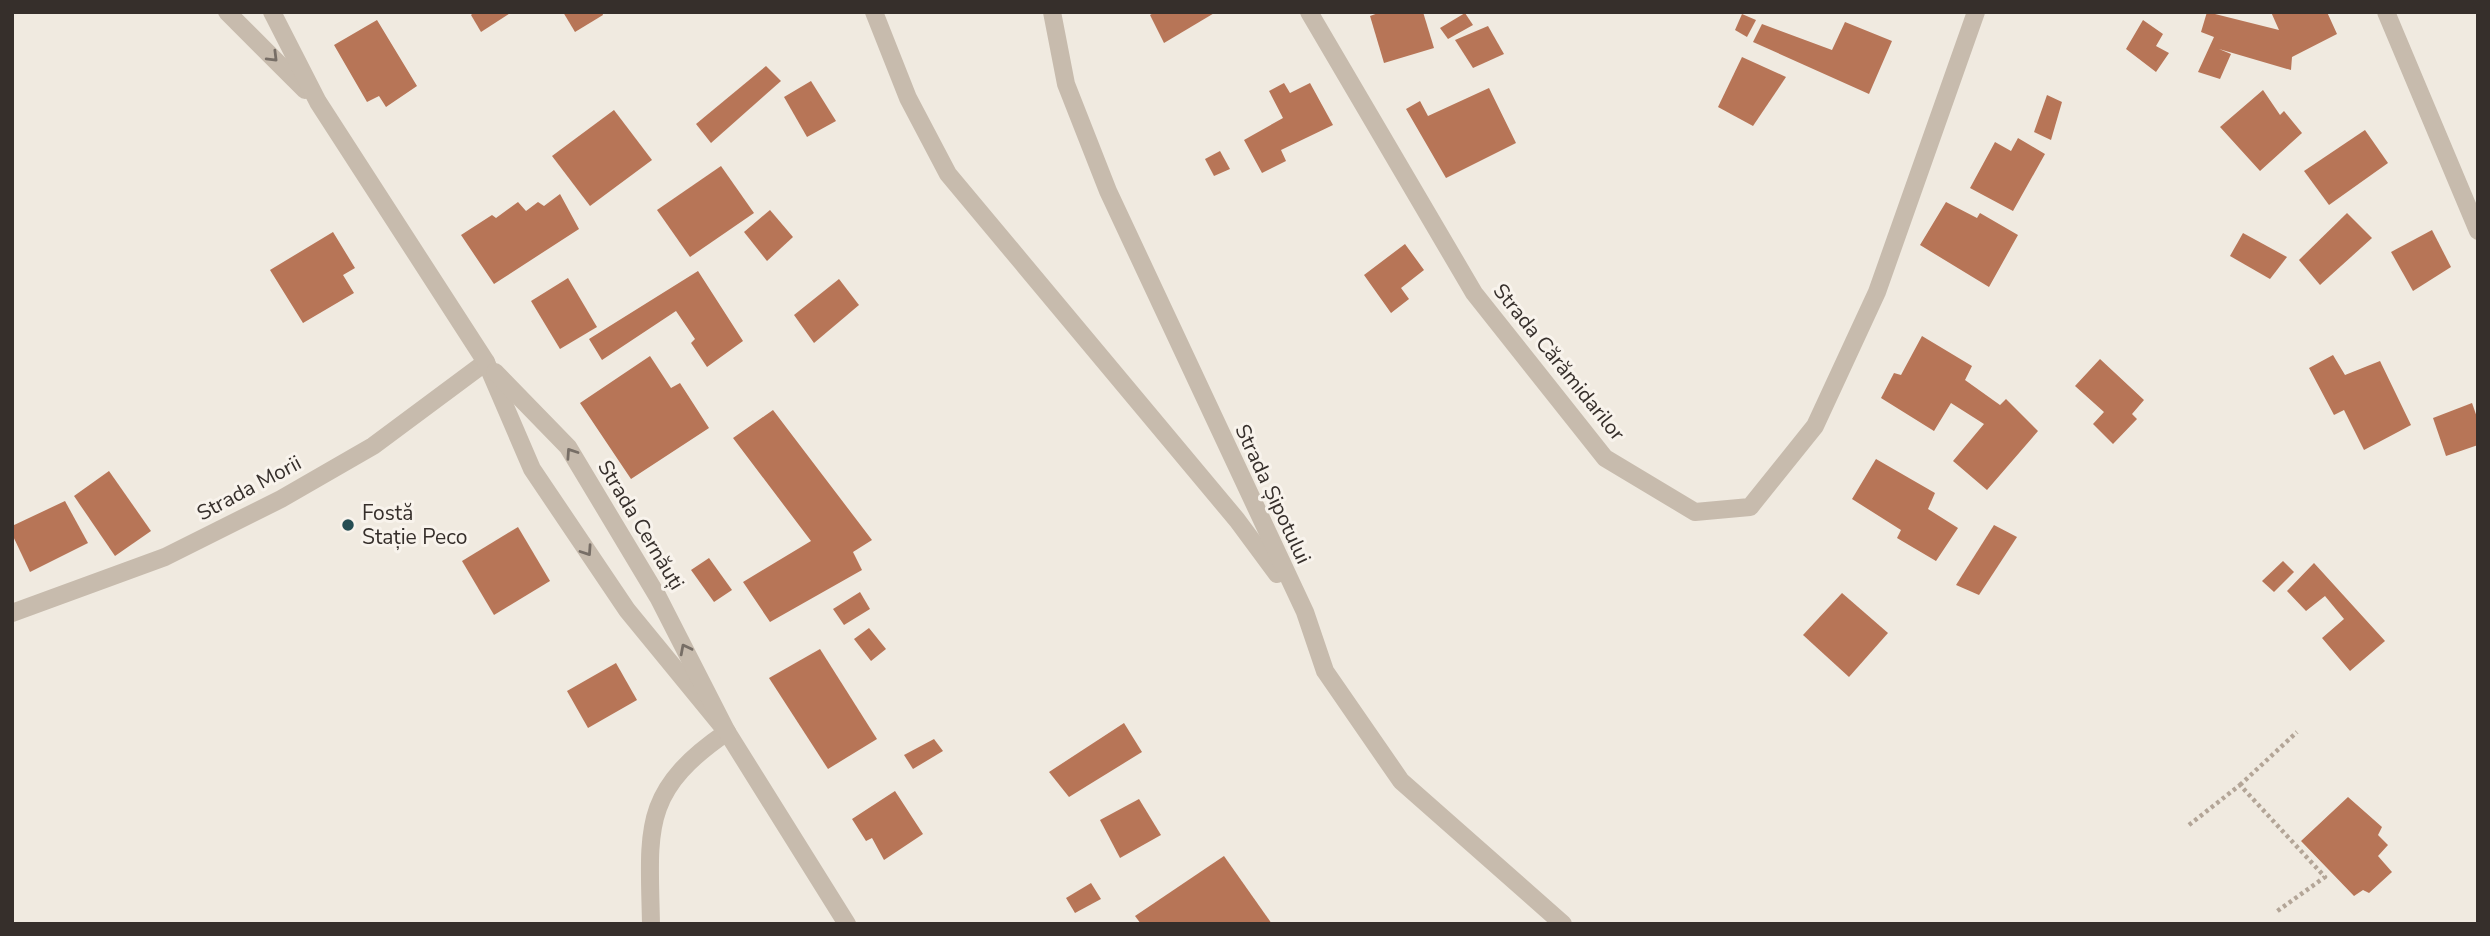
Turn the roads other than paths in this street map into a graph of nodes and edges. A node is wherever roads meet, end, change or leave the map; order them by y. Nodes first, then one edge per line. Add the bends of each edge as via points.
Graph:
1 (227, 12) edge
2 (272, 12) edge
3 (874, 12) edge
4 (1052, 12) edge
5 (1309, 12) edge
6 (1976, 12) edge
7 (2386, 12) edge
8 (318, 102) junction
9 (2478, 230) edge
10 (486, 362) junction
11 (1304, 612) junction
12 (12, 613) edge
13 (727, 732) junction
14 (651, 924) edge
15 (847, 924) edge
16 (1563, 924) edge

1 -> 8 street, Strada Cernăuți
2 - 8 street, Strada Cernăuți
3 - 11 street via 908,98 948,174 1237,520
4 - 11 street, Strada Șipotului via 1066,83 1108,191
5 - 6 street, Strada Cărămidarilor via 1474,293 1605,458 1695,512 1750,507 1815,426 1877,292
7 - 9 street
8 - 10 street, Strada Cernăuți
10 - 12 street, Strada Morii via 373,446 281,499 165,557
10 -> 13 street, Strada Cernăuți via 532,469 627,610
13 -> 10 street, Strada Cernăuți via 658,597 568,447
11 - 16 street, Strada Șipotului via 1325,671 1401,781
13 - 14 street via 694,755 663,791 649,840
13 - 15 street, Strada Cernăuți

